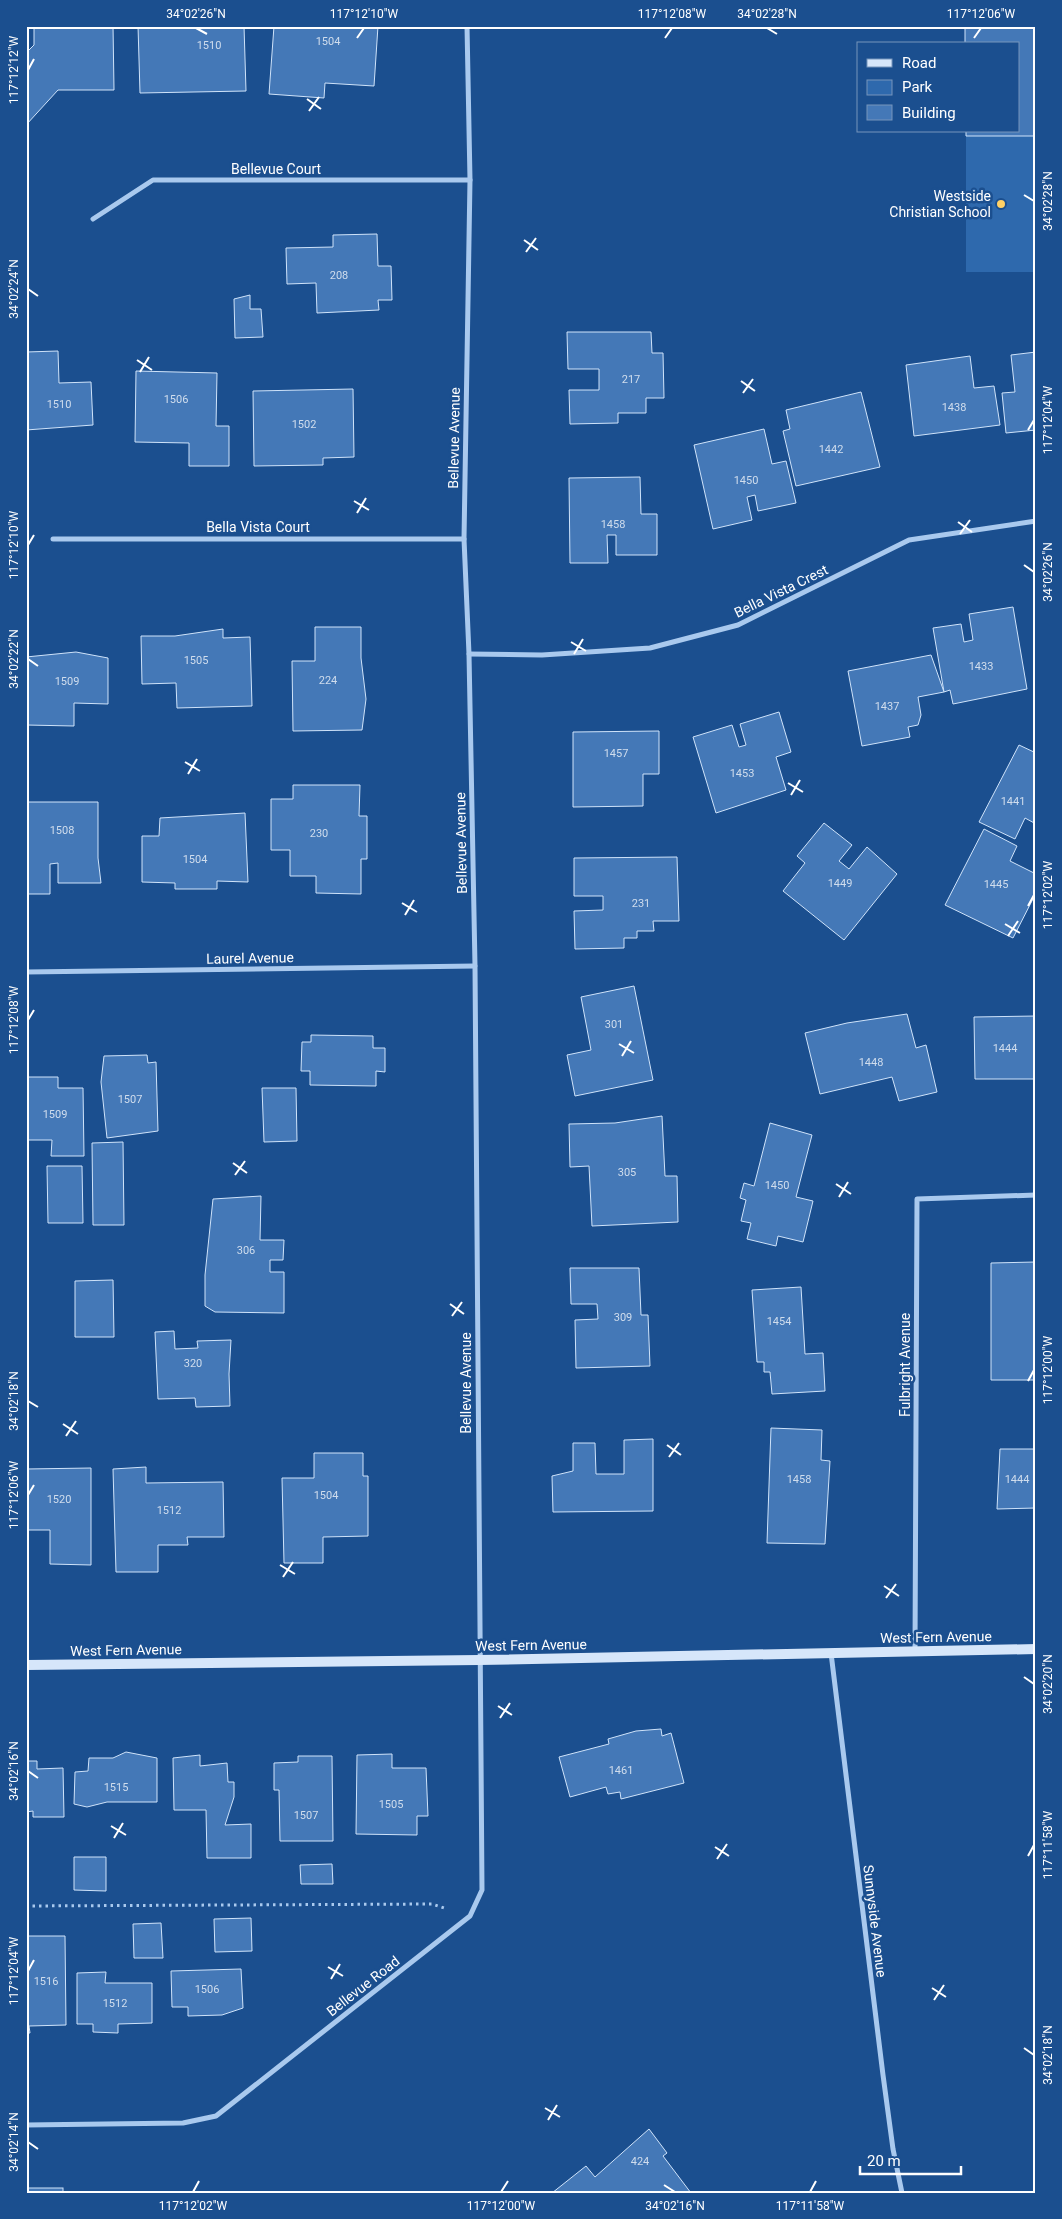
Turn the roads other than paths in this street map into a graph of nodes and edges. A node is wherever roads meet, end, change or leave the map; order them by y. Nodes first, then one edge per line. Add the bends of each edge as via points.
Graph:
1 (467, 26) edge
2 (470, 180) junction
3 (93, 219) dead end
4 (1036, 521) edge
5 (53, 539) dead end
6 (464, 539) junction
7 (469, 654) junction
8 (475, 966) junction
9 (26, 972) edge
10 (1036, 1195) edge
11 (1036, 1649) edge
12 (915, 1651) junction
13 (831, 1652) junction
14 (479, 1660) junction
15 (26, 1665) edge
16 (26, 2124) edge
17 (902, 2193) edge

1 - 2 street, Bellevue Avenue
2 - 3 street, Bellevue Court via 153,180
2 - 6 street, Bellevue Avenue
4 - 7 street, Bella Vista Crest via 909,540 738,625 650,648 542,655
5 - 6 street, Bella Vista Court
6 - 7 street, Bellevue Avenue
7 - 8 street, Bellevue Avenue
8 - 9 street, Laurel Avenue
8 - 14 street, Bellevue Avenue
10 - 12 street, Fulbright Avenue via 917,1199
11 - 12 street, West Fern Avenue
12 - 13 street, West Fern Avenue
13 - 14 street, West Fern Avenue
13 - 17 street, Sunnyside Avenue via 893,2149
14 - 15 street, West Fern Avenue
14 - 16 street, Bellevue Road via 482,1890 470,1916 216,2116 183,2123

